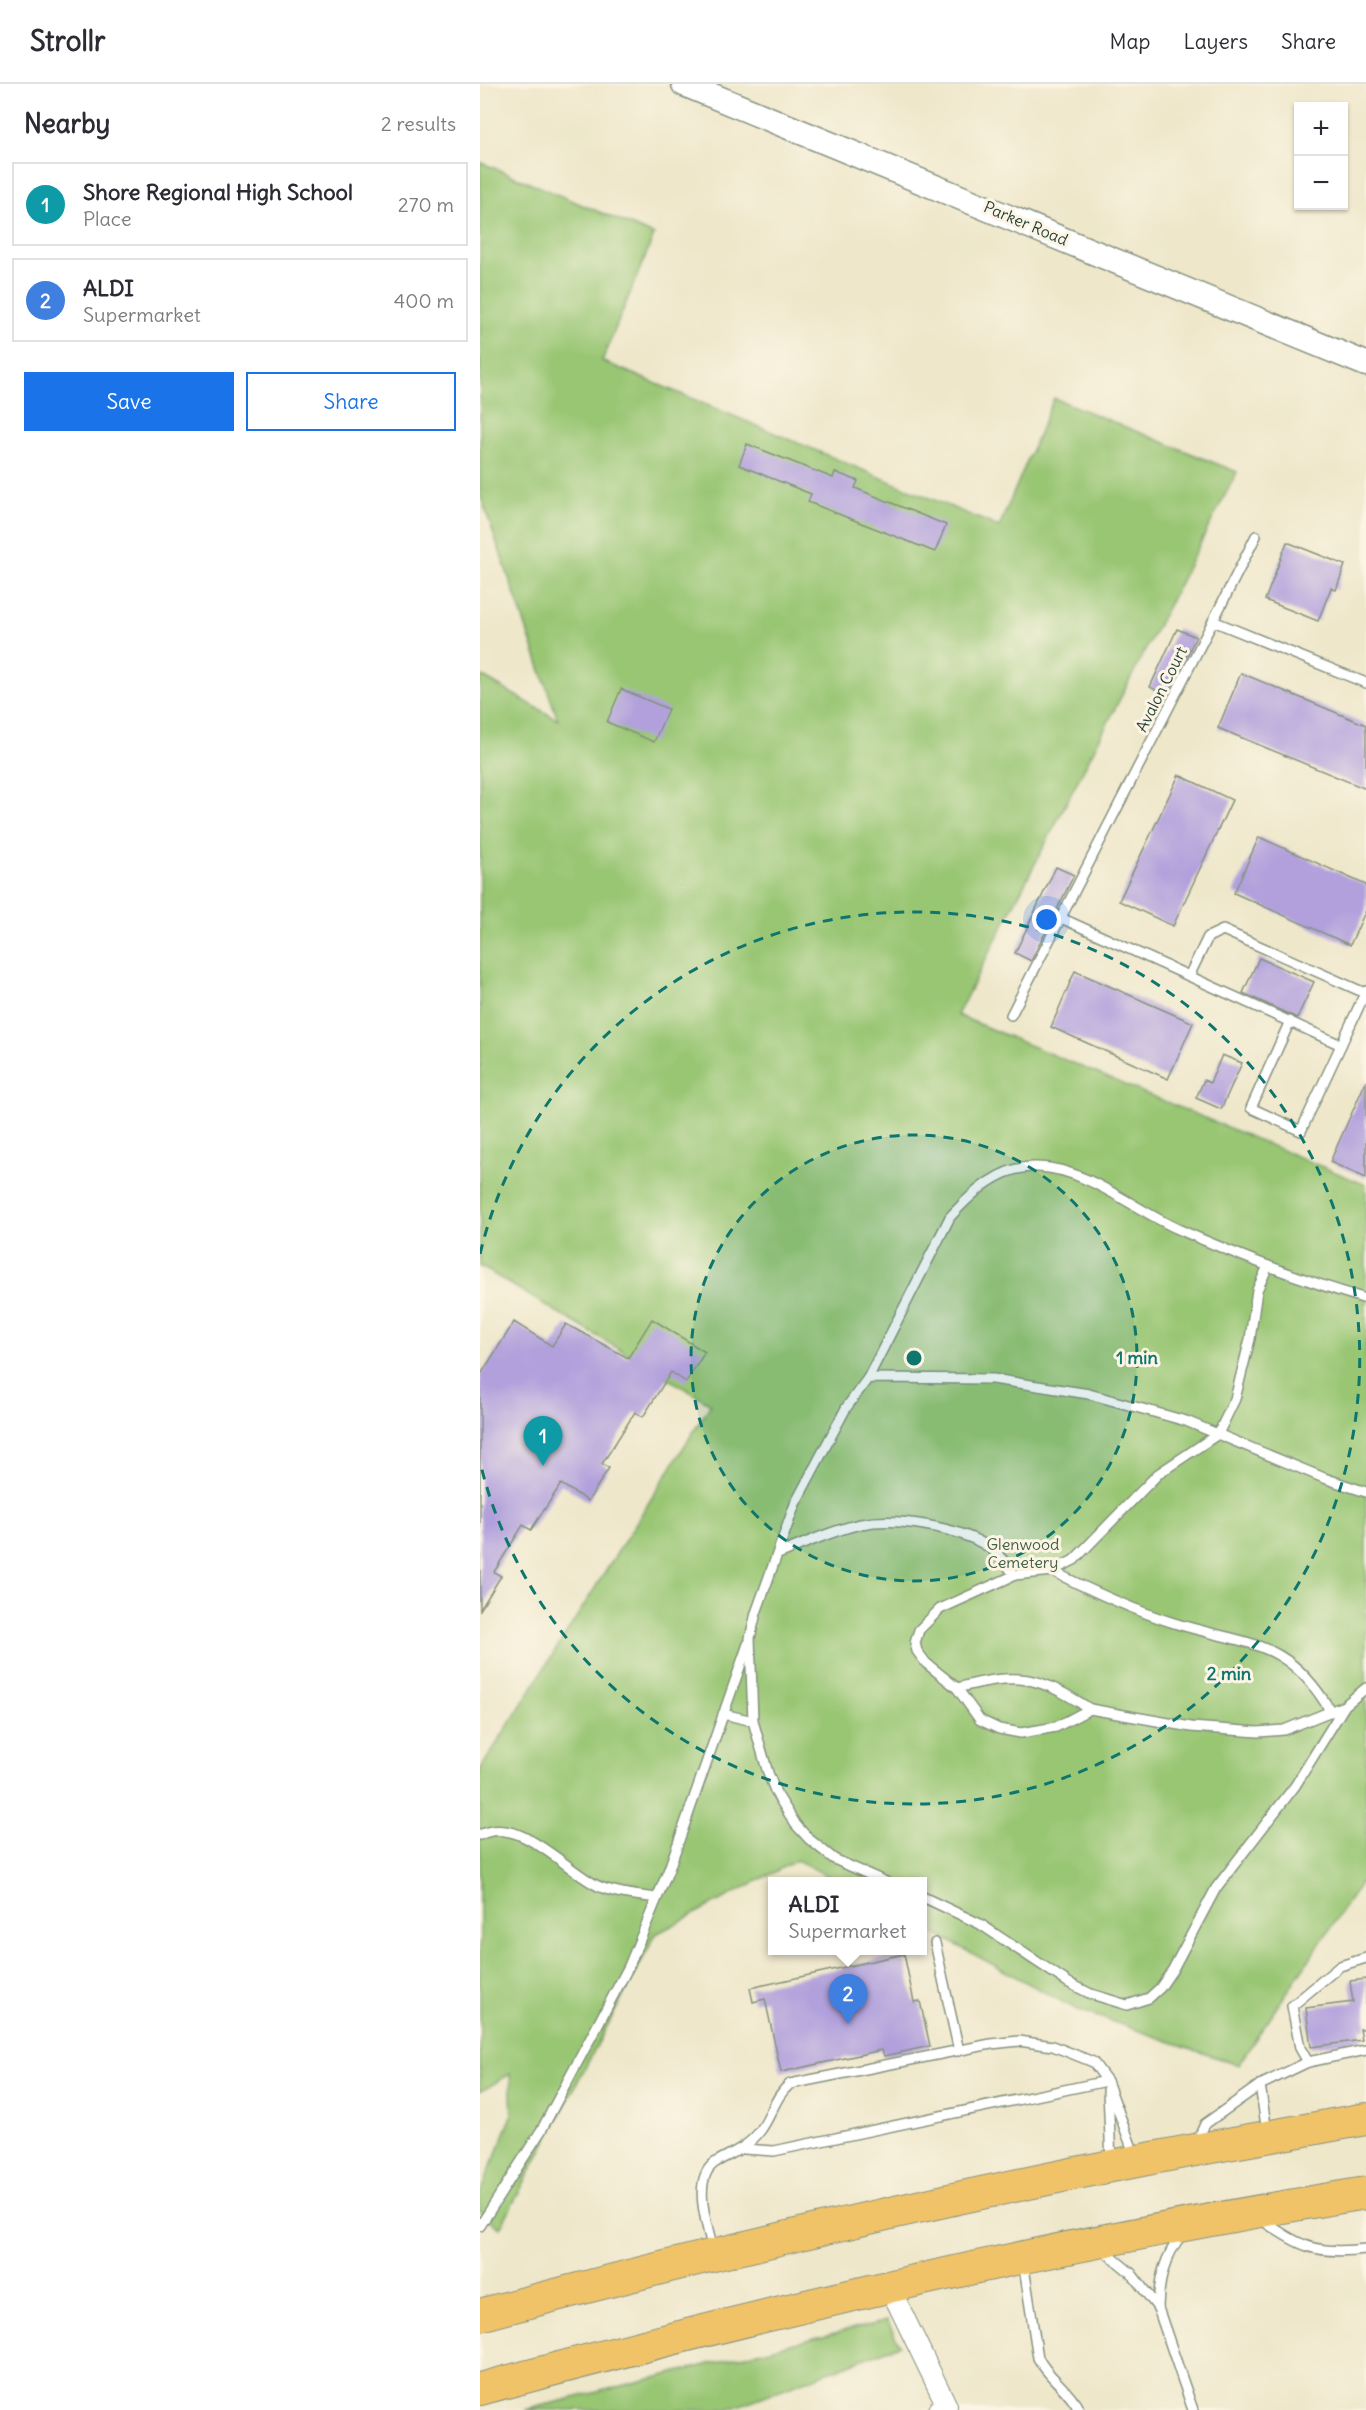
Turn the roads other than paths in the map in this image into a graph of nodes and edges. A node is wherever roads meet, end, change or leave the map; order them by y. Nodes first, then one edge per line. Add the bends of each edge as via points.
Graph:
1 (684, 84) edge
2 (1366, 364) edge
3 (1256, 536) dead end
4 (1213, 621) junction
5 (1366, 683) edge
6 (1061, 918) junction
7 (1189, 976) junction
8 (1366, 992) edge
9 (1011, 1015) dead end
10 (1290, 1021) junction
11 (1341, 1044) junction
12 (1268, 1266) junction
13 (1366, 1299) edge
14 (868, 1378) junction
15 (1218, 1434) junction
16 (1366, 1492) edge
17 (778, 1554) junction
18 (1052, 1571) junction
19 (1015, 1575) junction
20 (750, 1638) junction
21 (957, 1688) junction
22 (1366, 1688) edge
23 (1344, 1706) junction
24 (1090, 1709) junction
25 (1331, 1712) junction
26 (723, 1714) junction
27 (753, 1721) junction
28 (480, 1835) edge
29 (877, 1877) edge
30 (656, 1898) junction
31 (927, 1899) edge
32 (935, 1943) dead end
33 (1366, 1958) edge
34 (1366, 2050) edge
35 (959, 2051) junction
36 (1308, 2062) junction
37 (1107, 2081) junction
38 (1260, 2085) junction
39 (1366, 2119) edge
40 (1268, 2137) junction
41 (743, 2148) junction
42 (1193, 2151) junction
43 (1124, 2164) junction
44 (1366, 2193) edge
45 (1250, 2212) junction
46 (1190, 2224) junction
47 (480, 2226) edge
48 (1095, 2244) junction
49 (1366, 2249) edge
50 (714, 2255) junction
51 (1023, 2259) junction
52 (890, 2288) junction
53 (1158, 2308) junction
54 (480, 2315) edge
55 (480, 2389) edge
56 (944, 2409) edge
57 (1079, 2410) edge
58 (1193, 2410) edge

1 - 2 street, Parker Road
3 - 4 lane, Avalon Court
4 - 5 lane
4 - 6 lane, Avalon Court
6 - 7 lane
6 - 9 lane, Avalon Court
7 - 8 lane via 1208,937 1223,930
7 - 10 lane
8 - 11 lane
10 - 11 lane
10 - 11 lane via 1251,1108 1301,1131
12 - 13 lane
12 - 14 lane via 1177,1228 1067,1173 1049,1168 1021,1168 984,1184 950,1217
12 - 15 lane via 1257,1290 1250,1339 1234,1399
14 - 15 lane via 954,1377 1037,1385 1147,1409
14 - 17 lane via 817,1460 795,1504
15 - 16 lane
15 - 18 lane via 1158,1474 1086,1550
17 - 19 lane via 862,1524 911,1523 952,1532 985,1545
17 - 20 lane
18 - 19 lane
18 - 25 lane via 1134,1610 1265,1647 1306,1676
19 - 21 lane via 940,1609 920,1630 915,1643 920,1656
20 - 26 lane
20 - 27 lane
21 - 24 lane via 994,1679 1030,1680 1061,1690
21 - 24 lane via 980,1720 1022,1733 1044,1731
22 - 23 lane
23 - 25 lane
23 - 31 lane via 1295,1786 1216,1888 1173,1969 1149,1998 1127,2005 1091,1994 980,1924
24 - 25 lane via 1191,1727 1258,1732 1284,1730
26 - 27 lane
26 - 30 lane
27 - 29 lane via 776,1793 796,1825 834,1859
28 - 30 lane via 488,1831 515,1834 549,1851 595,1885 612,1892
30 - 47 lane via 629,1966 542,2129
32 - 35 lane
33 - 36 lane via 1340,1966 1292,2006 1300,2048
34 - 36 lane
35 - 37 lane via 1018,2041 1053,2046 1094,2062
35 - 41 lane via 790,2084 778,2096 760,2131
36 - 38 lane
37 - 41 lane via 774,2151
37 - 43 lane
37 - 43 lane
38 - 40 lane
38 - 42 lane via 1204,2124
39 - 40 highway
40 - 42 highway
41 - 50 lane via 714,2163 702,2187 703,2211
42 - 43 highway
43 - 50 highway
44 - 45 highway
45 - 46 highway
45 - 49 lane via 1288,2238 1316,2250 1328,2253
46 - 48 highway
46 - 53 lane via 1174,2245 1161,2273
48 - 51 highway
48 - 53 lane via 1118,2260
50 - 54 highway
51 - 52 highway
51 - 57 lane via 1037,2352 1043,2368 1066,2389
52 - 55 highway
52 - 56 street
53 - 58 lane

